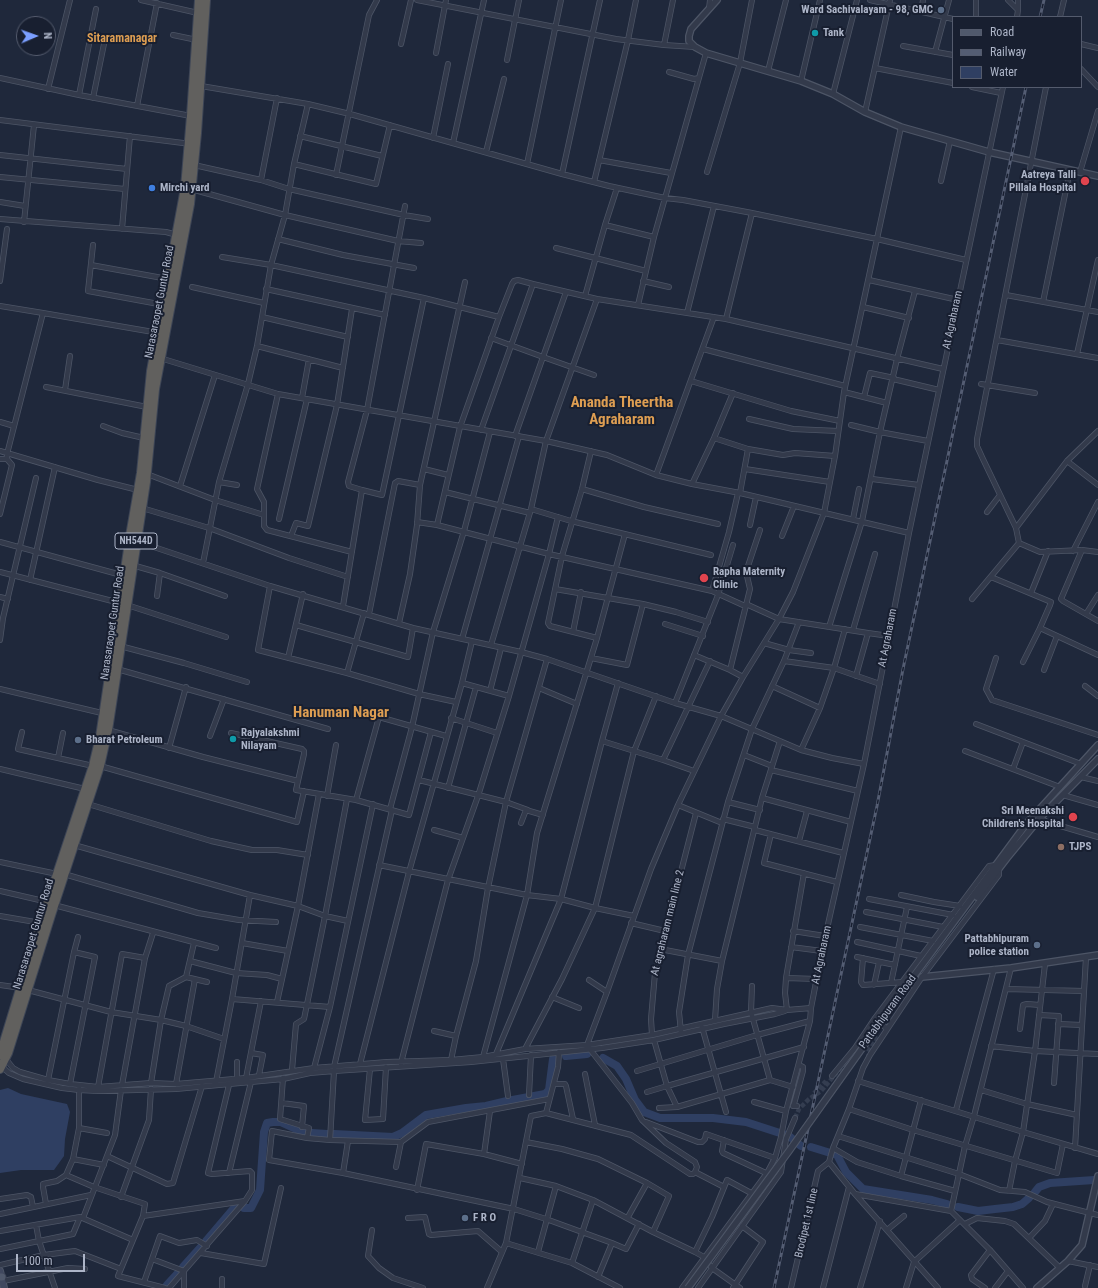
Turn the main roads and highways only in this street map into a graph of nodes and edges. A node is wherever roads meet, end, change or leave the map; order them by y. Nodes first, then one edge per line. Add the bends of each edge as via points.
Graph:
1 (199, 0) edge
2 (206, 0) edge
3 (193, 144) junction
4 (161, 334) junction
5 (133, 540) junction
6 (124, 604) junction
7 (107, 714) junction
8 (96, 766) junction
9 (61, 874) junction
10 (51, 904) junction
11 (25, 989) junction
12 (4, 1030) edge
13 (1, 1062) edge
14 (1, 1277) edge
15 (4, 1288) edge

1 - 3 highway, Narasaraopet Guntur Road / NH544D via 192,116
2 - 3 highway, Narasaraopet Guntur Road / NH544D via 201,86
3 - 4 highway, Narasaraopet Guntur Road / NH544D via 168,279
3 - 4 highway, Narasaraopet Guntur Road / NH544D via 194,165 184,234
4 - 5 highway, Narasaraopet Guntur Road / NH544D via 146,407
4 - 5 highway, Narasaraopet Guntur Road / NH544D via 147,474 142,508
5 - 6 highway, Narasaraopet Guntur Road / NH544D via 132,565
5 - 6 highway, Narasaraopet Guntur Road / NH544D via 125,576
6 - 7 highway, Narasaraopet Guntur Road / NH544D
6 - 7 highway, Narasaraopet Guntur Road / NH544D via 117,669
7 - 8 highway, Narasaraopet Guntur Road / NH544D
7 - 8 highway, Narasaraopet Guntur Road / NH544D via 108,730
8 - 9 highway, Narasaraopet Guntur Road / NH544D via 85,789
8 - 9 highway, Narasaraopet Guntur Road / NH544D via 88,804
9 - 10 highway, Narasaraopet Guntur Road / NH544D
10 - 11 highway, Narasaraopet Guntur Road / NH544D
10 - 11 highway, Narasaraopet Guntur Road / NH544D via 41,923
11 - 12 highway, Narasaraopet Guntur Road / NH544D
11 - 13 highway, Narasaraopet Guntur Road / NH544D
12 - 13 highway, Narasaraopet Guntur Road / NH544D
14 - 15 main road

